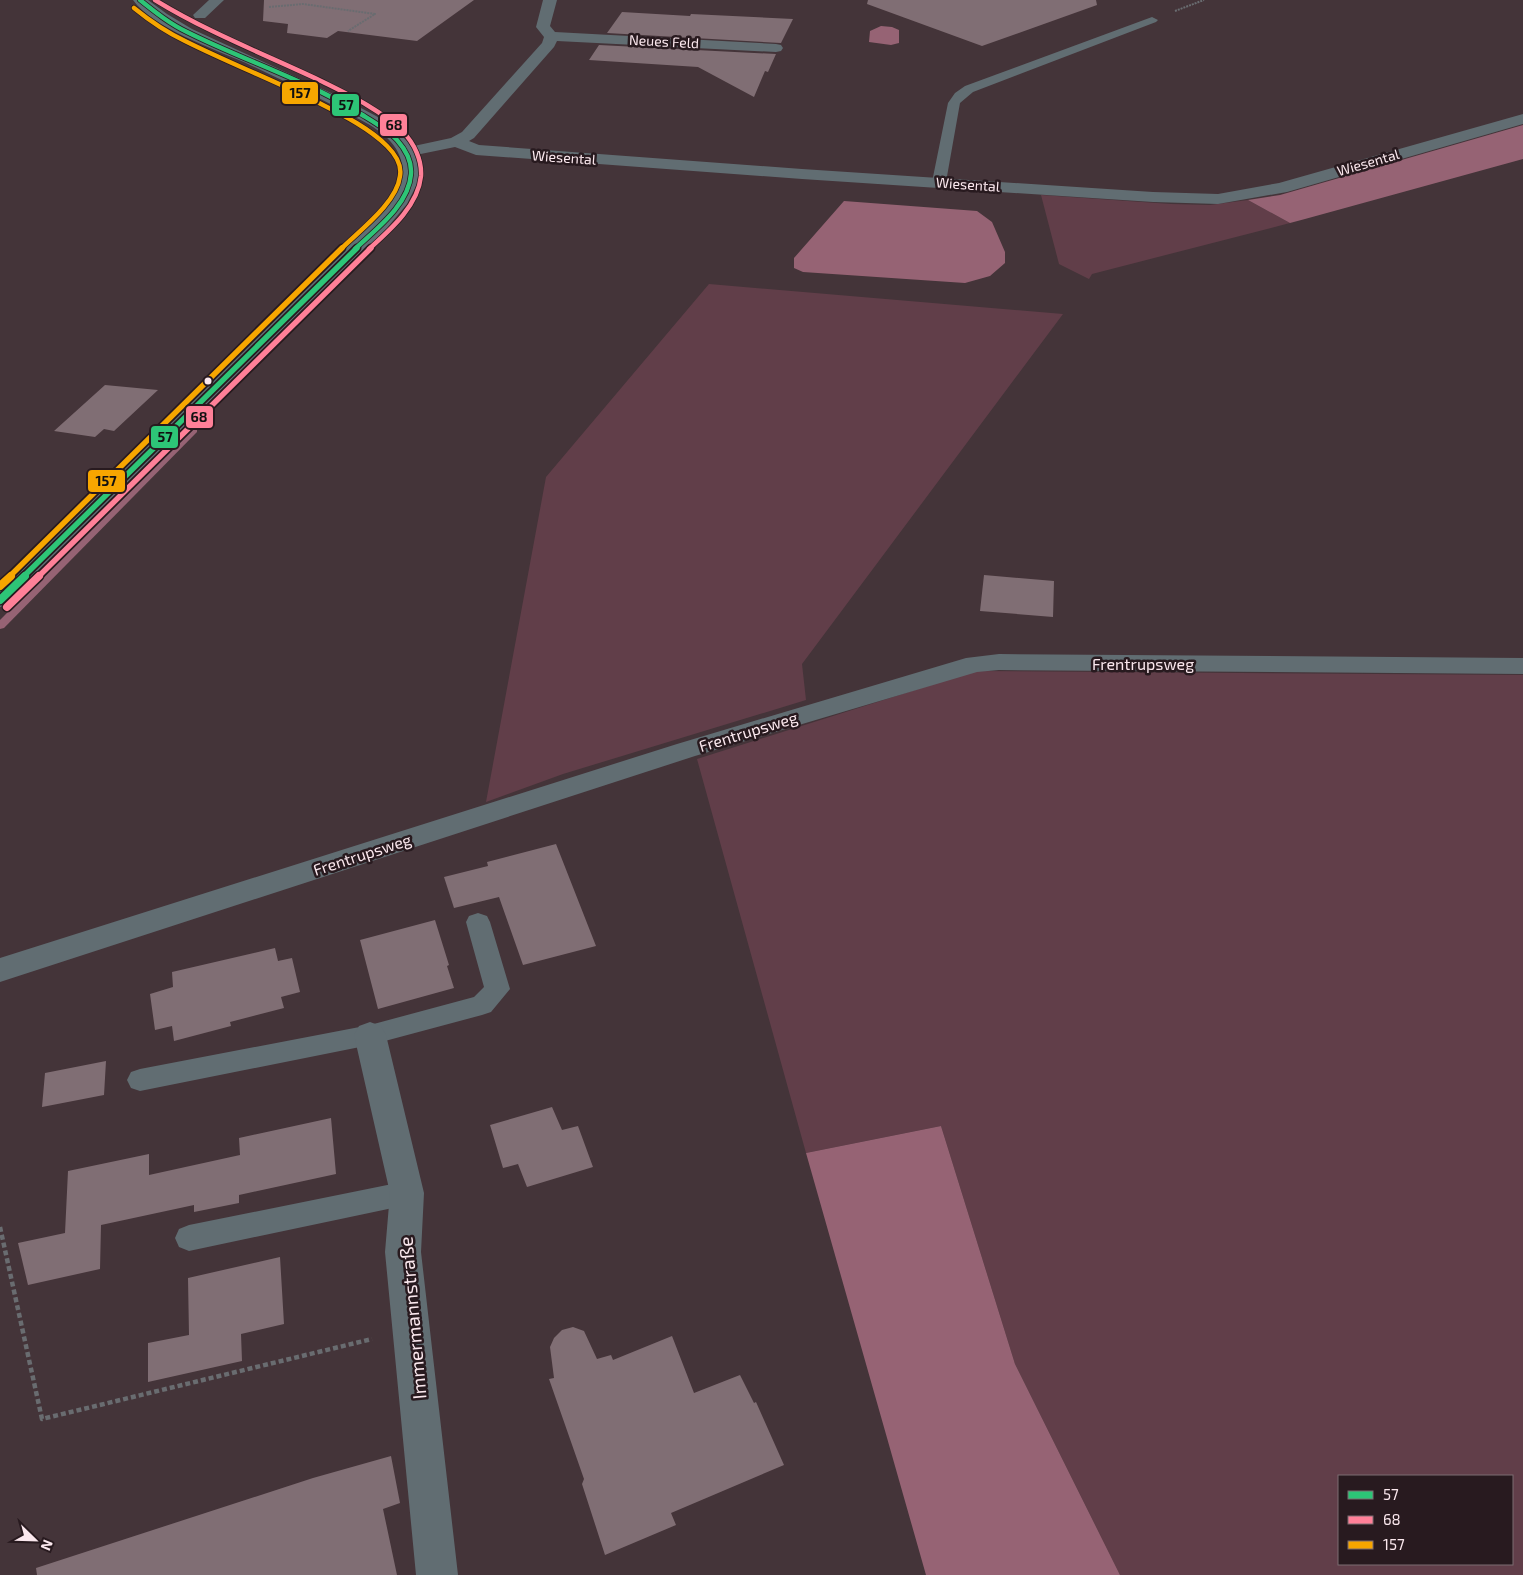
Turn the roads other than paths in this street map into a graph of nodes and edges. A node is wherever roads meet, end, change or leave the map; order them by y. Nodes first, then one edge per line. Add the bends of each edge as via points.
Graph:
1 (140, 0) edge
2 (217, 0) edge
3 (550, 0) edge
4 (200, 15) dead end
5 (1152, 20) dead end
6 (551, 36) junction
7 (776, 48) dead end
8 (1523, 120) edge
9 (456, 142) junction
10 (406, 152) junction
11 (939, 182) junction
12 (0, 600) edge
13 (1523, 666) edge
14 (478, 922) dead end
15 (0, 970) edge
16 (370, 1035) junction
17 (140, 1080) dead end
18 (407, 1192) junction
19 (189, 1238) dead end
20 (437, 1575) edge

1 - 10 main road via 192,34 370,118 392,134
2 - 4 street
3 - 6 street via 543,27
5 - 11 lane via 959,96 954,103
6 - 7 street, Neues Feld
6 - 9 street via 549,44 468,134
8 - 11 street, Wiesental via 1281,188 1218,199
9 - 10 street
9 - 11 street, Wiesental via 476,150
10 - 12 main road via 410,162 410,184 393,212
13 - 15 street, Frentrupsweg via 975,664 686,750
14 - 16 lane via 497,988 482,1005
16 - 17 lane
16 - 18 street, Immermannstraße
18 - 19 lane
18 - 20 street, Immermannstraße via 403,1252

